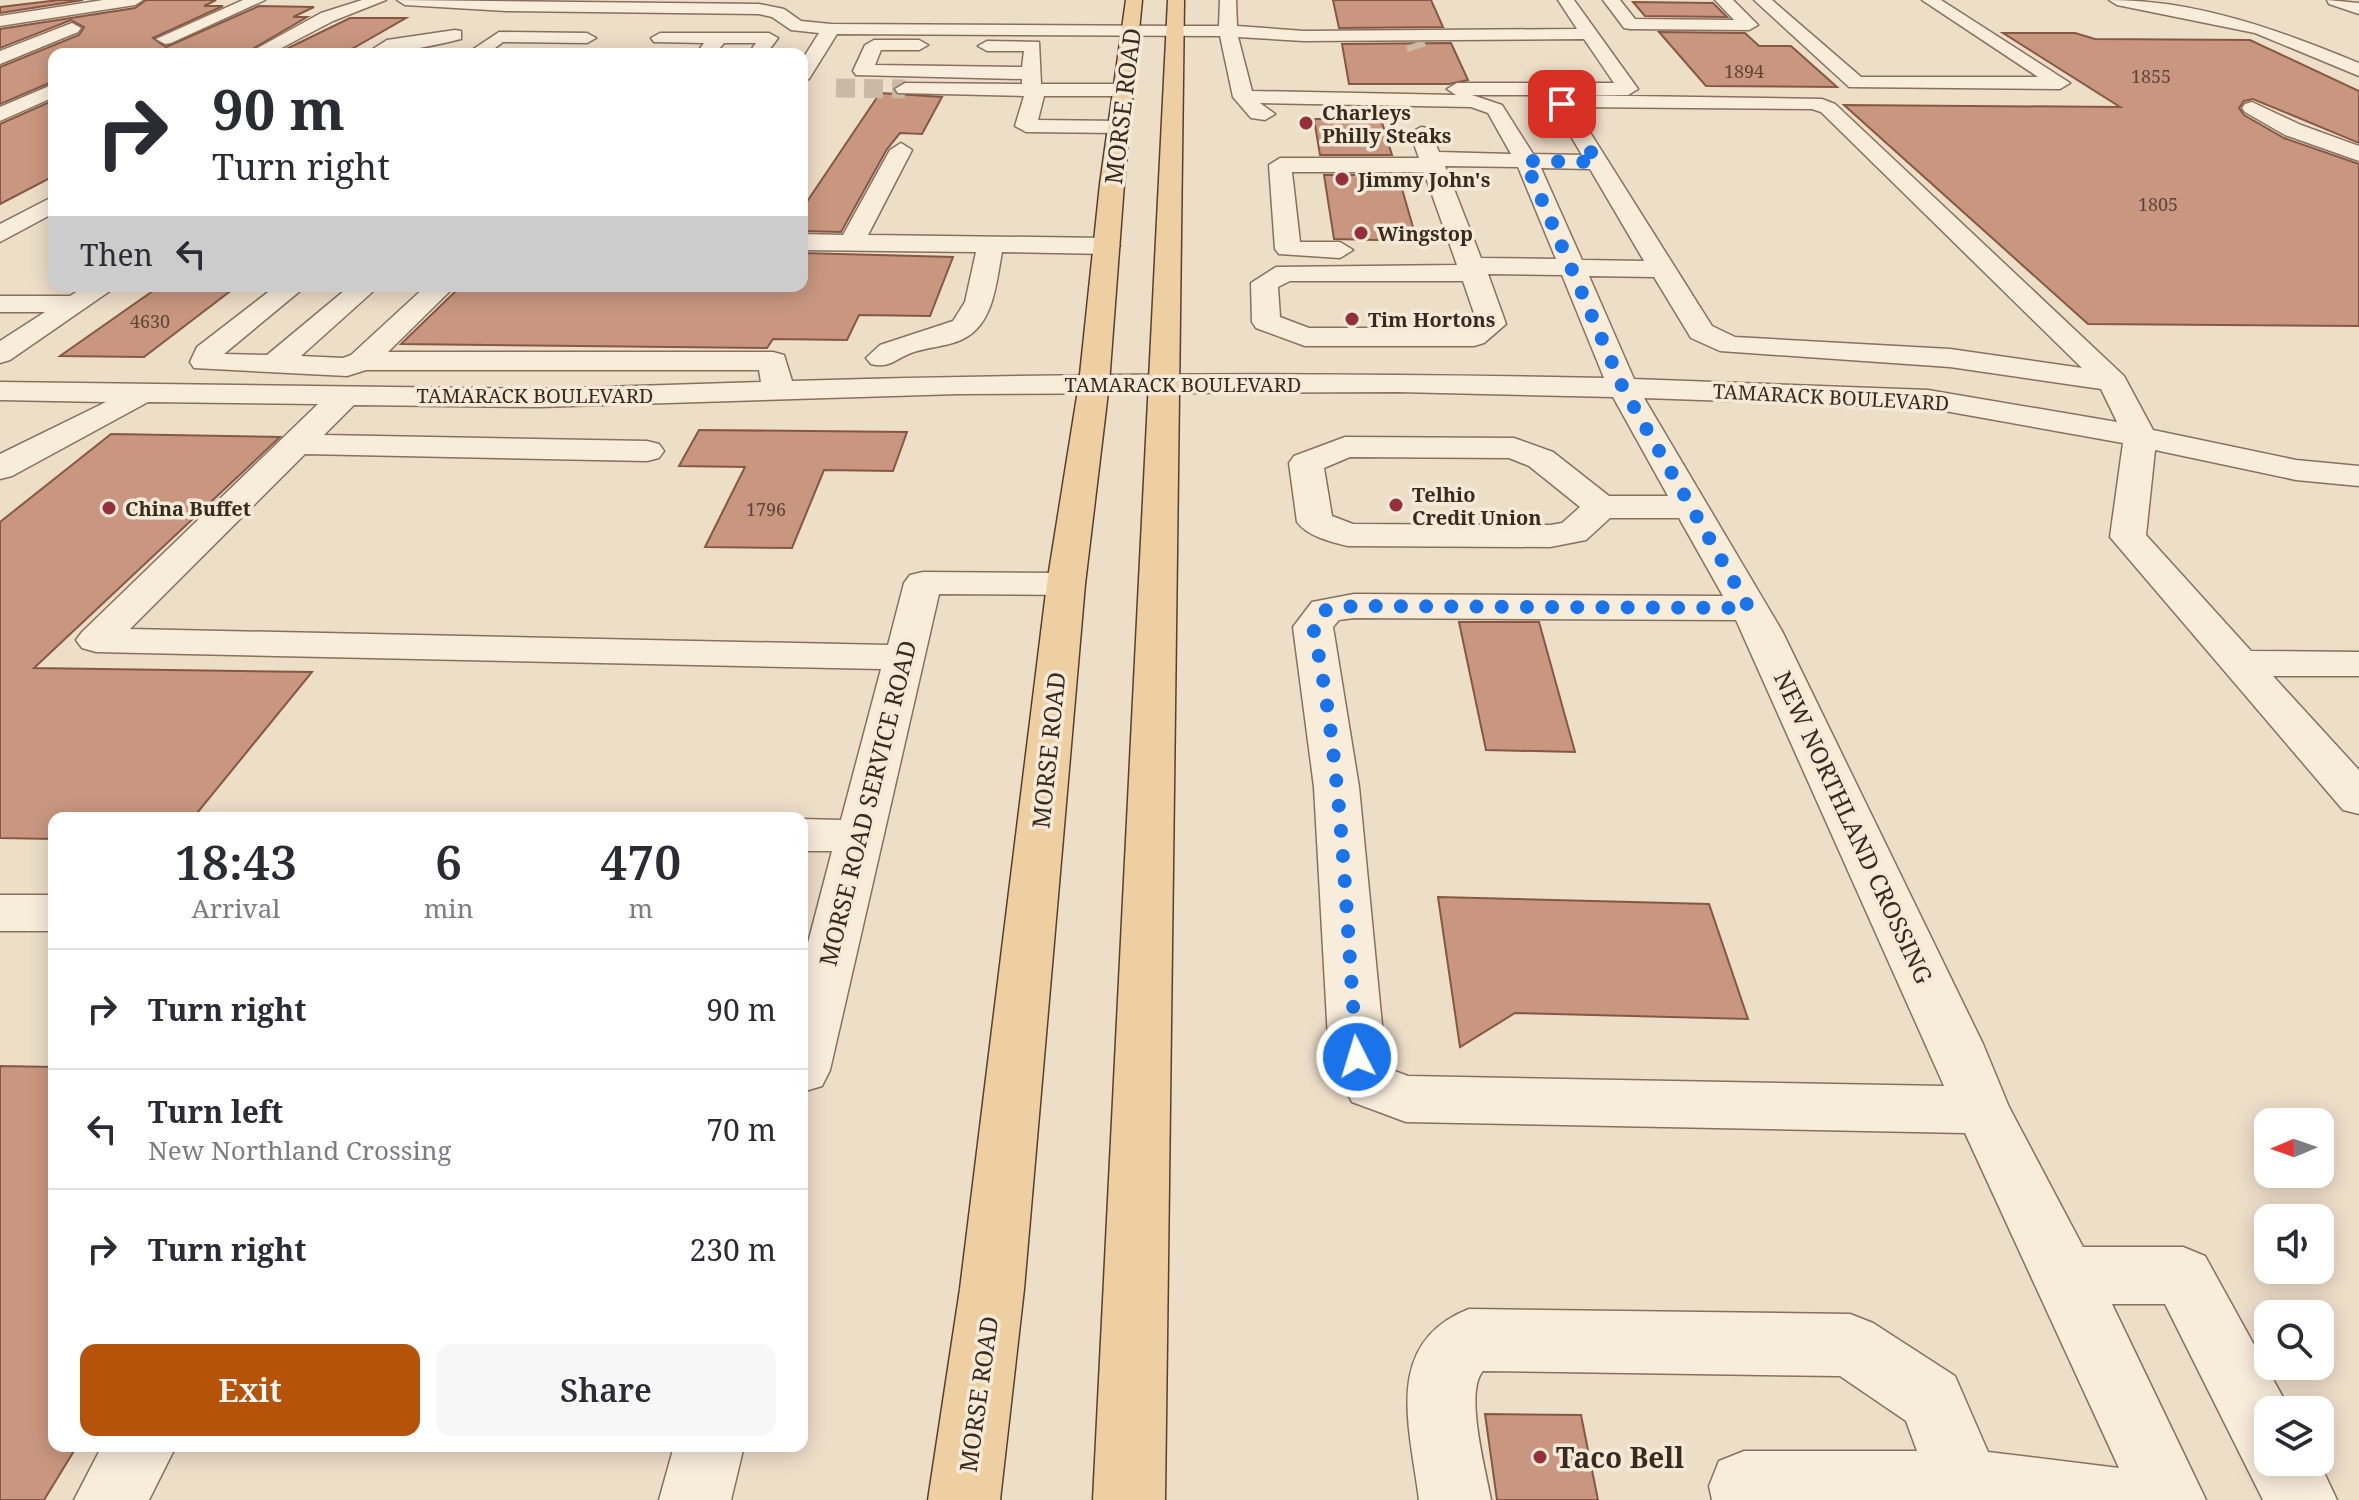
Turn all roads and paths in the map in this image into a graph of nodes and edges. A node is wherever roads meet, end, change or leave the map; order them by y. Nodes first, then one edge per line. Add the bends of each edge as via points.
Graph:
1 (135, 0) edge
2 (257, 0) edge
3 (378, 0) edge
4 (405, 0) edge
5 (1134, 0) edge
6 (1176, 0) edge
7 (1228, 0) edge
8 (1566, 0) edge
9 (1611, 0) edge
10 (1723, 0) edge
11 (1762, 0) edge
12 (1930, 0) edge
13 (2117, 0) edge
14 (2335, 0) edge
15 (531, 3) edge
16 (109, 6) junction
17 (506, 6) junction
18 (2359, 9) edge
19 (944, 10) dead end
20 (1064, 10) dead end
21 (1296, 12) dead end
22 (1369, 12) dead end
23 (1473, 12) dead end
24 (0, 21) edge
25 (831, 29) junction
26 (932, 30) junction
27 (1056, 31) junction
28 (1132, 31) junction
29 (1176, 31) junction
30 (1228, 31) junction
31 (1590, 34) junction
32 (455, 35) junction
33 (1304, 36) junction
34 (1374, 36) junction
35 (1483, 37) junction
36 (609, 38) dead end
37 (640, 38) dead end
38 (719, 38) junction
39 (165, 39) dead end
40 (486, 46) edge
41 (268, 48) edge
42 (385, 48) edge
43 (710, 48) edge
44 (762, 48) edge
45 (1470, 55) dead end
46 (0, 58) edge
47 (1556, 67) dead end
48 (2359, 70) edge
49 (808, 80) edge
50 (1033, 82) junction
51 (905, 89) tunnel mouth
52 (1570, 89) junction
53 (1124, 90) junction
54 (48, 93) edge
55 (1243, 97) junction
56 (2252, 108) dead end
57 (0, 115) edge
58 (0, 122) edge
59 (40, 122) dead end
60 (1120, 127) junction
61 (1277, 144) dead end
62 (901, 150) dead end
63 (2359, 154) edge
64 (1430, 156) junction
65 (1525, 161) junction
66 (1597, 162) junction
67 (48, 209) edge
68 (0, 234) edge
69 (808, 242) edge
70 (851, 244) junction
71 (991, 245) junction
72 (1107, 246) junction
73 (1571, 267) junction
74 (1662, 269) junction
75 (1474, 271) junction
76 (38, 280) dead end
77 (95, 292) edge
78 (285, 292) edge
79 (359, 292) edge
80 (436, 292) edge
81 (0, 303) edge
82 (76, 304) junction
83 (6, 346) edge
84 (850, 358) dead end
85 (881, 358) junction
86 (804, 360) dead end
87 (773, 361) junction
88 (275, 364) junction
89 (343, 380) junction
90 (2113, 382) junction
91 (1094, 384) junction
92 (1163, 385) junction
93 (870, 388) junction
94 (1623, 388) junction
95 (0, 391) edge
96 (778, 391) junction
97 (142, 393) junction
98 (2140, 437) junction
99 (296, 444) junction
100 (647, 451) dead end
101 (0, 469) edge
102 (2359, 476) edge
103 (1601, 507) junction
104 (1692, 507) junction
105 (1066, 584) junction
106 (1749, 608) junction
107 (902, 657) junction
108 (2239, 663) junction
109 (2359, 664) edge
110 (2359, 799) edge
111 (808, 835) edge
112 (860, 836) junction
113 (0, 913) edge
114 (48, 913) edge
115 (821, 917) edge
116 (808, 1022) edge
117 (1982, 1110) junction
118 (2065, 1275) junction
119 (2254, 1411) edge
120 (138, 1452) edge
121 (707, 1452) edge
122 (2288, 1476) edge
123 (1969, 1493) edge
124 (110, 1500) edge
125 (695, 1500) edge
126 (964, 1500) edge
127 (1129, 1500) edge
128 (1455, 1500) edge
129 (1748, 1500) edge
130 (2111, 1500) edge
131 (2170, 1500) edge
132 (2301, 1500) edge

1 - 16 street
2 - 39 street
3 - 41 street via 327,17
4 - 17 street
5 - 28 main road, MORSE ROAD
6 - 29 main road, MORSE ROAD
7 - 30 street
8 - 31 street
9 - 10 street via 1630,24 1749,25
11 - 12 street via 1856,83 2060,83
13 - 48 street via 2260,29
14 - 18 street
15 - 17 street
15 - 25 street via 759,9 778,13 797,26
16 - 24 street
16 - 46 street via 95,19
17 - 32 street
19 - 26 street
20 - 27 street
21 - 33 street
22 - 34 street
23 - 35 street
25 - 26 street
25 - 49 street
26 - 27 street
27 - 28 street
28 - 29 street
28 - 53 main road, MORSE ROAD
29 - 30 street
29 - 92 main road, MORSE ROAD
30 - 33 street
30 - 55 street via 1242,66
31 - 35 street
31 - 52 street via 1628,89
32 - 40 street via 455,42
32 - 42 street
33 - 34 street
33 - 52 street via 1313,69 1323,86 1332,88
34 - 35 street via 1419,46
35 - 45 street via 1485,51
36 - 40 street
37 - 38 street
38 - 40 street via 731,23 519,22
38 - 43 street
38 - 44 street via 769,38
47 - 52 street
50 - 50 street via 1033,46 874,45 863,71
50 - 51 street
50 - 53 street
50 - 60 street via 1026,126
53 - 60 main road, MORSE ROAD
54 - 57 street
55 - 64 street via 1259,122 1414,115
55 - 65 street, NEW NORTHLAND CROSSING via 1473,101 1495,109
56 - 63 street via 2293,130
58 - 59 street
60 - 72 main road, MORSE ROAD
61 - 64 street
62 - 70 street
64 - 65 street
64 - 75 street
64 - 75 street via 1280,165 1288,249
65 - 66 street
65 - 73 street, NEW NORTHLAND CROSSING
66 - 74 street
66 - 90 street via 1562,104 1566,101 1815,103 1828,108
67 - 68 street
69 - 70 street
70 - 71 street
71 - 72 street
71 - 85 street via 972,317 960,331 891,348
72 - 91 main road, MORSE ROAD
73 - 74 street
73 - 75 street
73 - 94 street, NEW NORTHLAND CROSSING
74 - 90 street via 1701,332 1730,345 1950,358
75 - 75 street via 1492,324 1474,337 1305,337 1266,322 1265,297
76 - 81 street
77 - 82 street
78 - 88 street via 207,353 205,362
79 - 88 street
80 - 89 street
81 - 82 street
82 - 83 street
84 - 85 street
85 - 93 street
86 - 87 street
87 - 89 street
87 - 96 street
88 - 89 street
89 - 96 street, TAMARACK BOULEVARD via 540,398
89 - 97 street, TAMARACK BOULEVARD
89 - 99 street
90 - 98 street
91 - 92 street, TAMARACK BOULEVARD
91 - 93 street, TAMARACK BOULEVARD
91 - 105 main road, MORSE ROAD
92 - 94 street, TAMARACK BOULEVARD
92 - 127 main road, MORSE ROAD
93 - 96 street, TAMARACK BOULEVARD
94 - 98 street, TAMARACK BOULEVARD via 1928,399
94 - 104 street, NEW NORTHLAND CROSSING
95 - 97 street, TAMARACK BOULEVARD
97 - 101 street
98 - 102 street, TAMARACK BOULEVARD via 2296,470
98 - 108 street via 2128,537
99 - 100 street
99 - 107 street via 96,640
103 - 103 street via 1541,459 1514,448 1345,447 1306,463 1315,522 1348,535 1550,536 1573,532
103 - 104 street
104 - 106 street, NEW NORTHLAND CROSSING
105 - 107 street, MORSE ROAD SERVICE ROAD via 923,583
105 - 126 main road, MORSE ROAD via 992,1289
106 - 117 street, NEW NORTHLAND CROSSING via 1956,1044
106 - 117 street via 1326,610 1313,627 1333,757 1357,1057 1372,1086 1406,1099
107 - 112 street, MORSE ROAD SERVICE ROAD
108 - 109 street
108 - 110 street
111 - 112 street
112 - 115 street, MORSE ROAD SERVICE ROAD
113 - 114 street
115 - 116 street, MORSE ROAD SERVICE ROAD
117 - 118 street, NEW NORTHLAND CROSSING
118 - 119 street via 2183,1276
118 - 131 street, NEW NORTHLAND CROSSING
120 - 124 street
121 - 125 street
122 - 132 street
123 - 128 street via 1931,1399 1850,1345 1469,1340 1444,1365 1440,1397
123 - 129 street via 1744,1486
123 - 130 street

